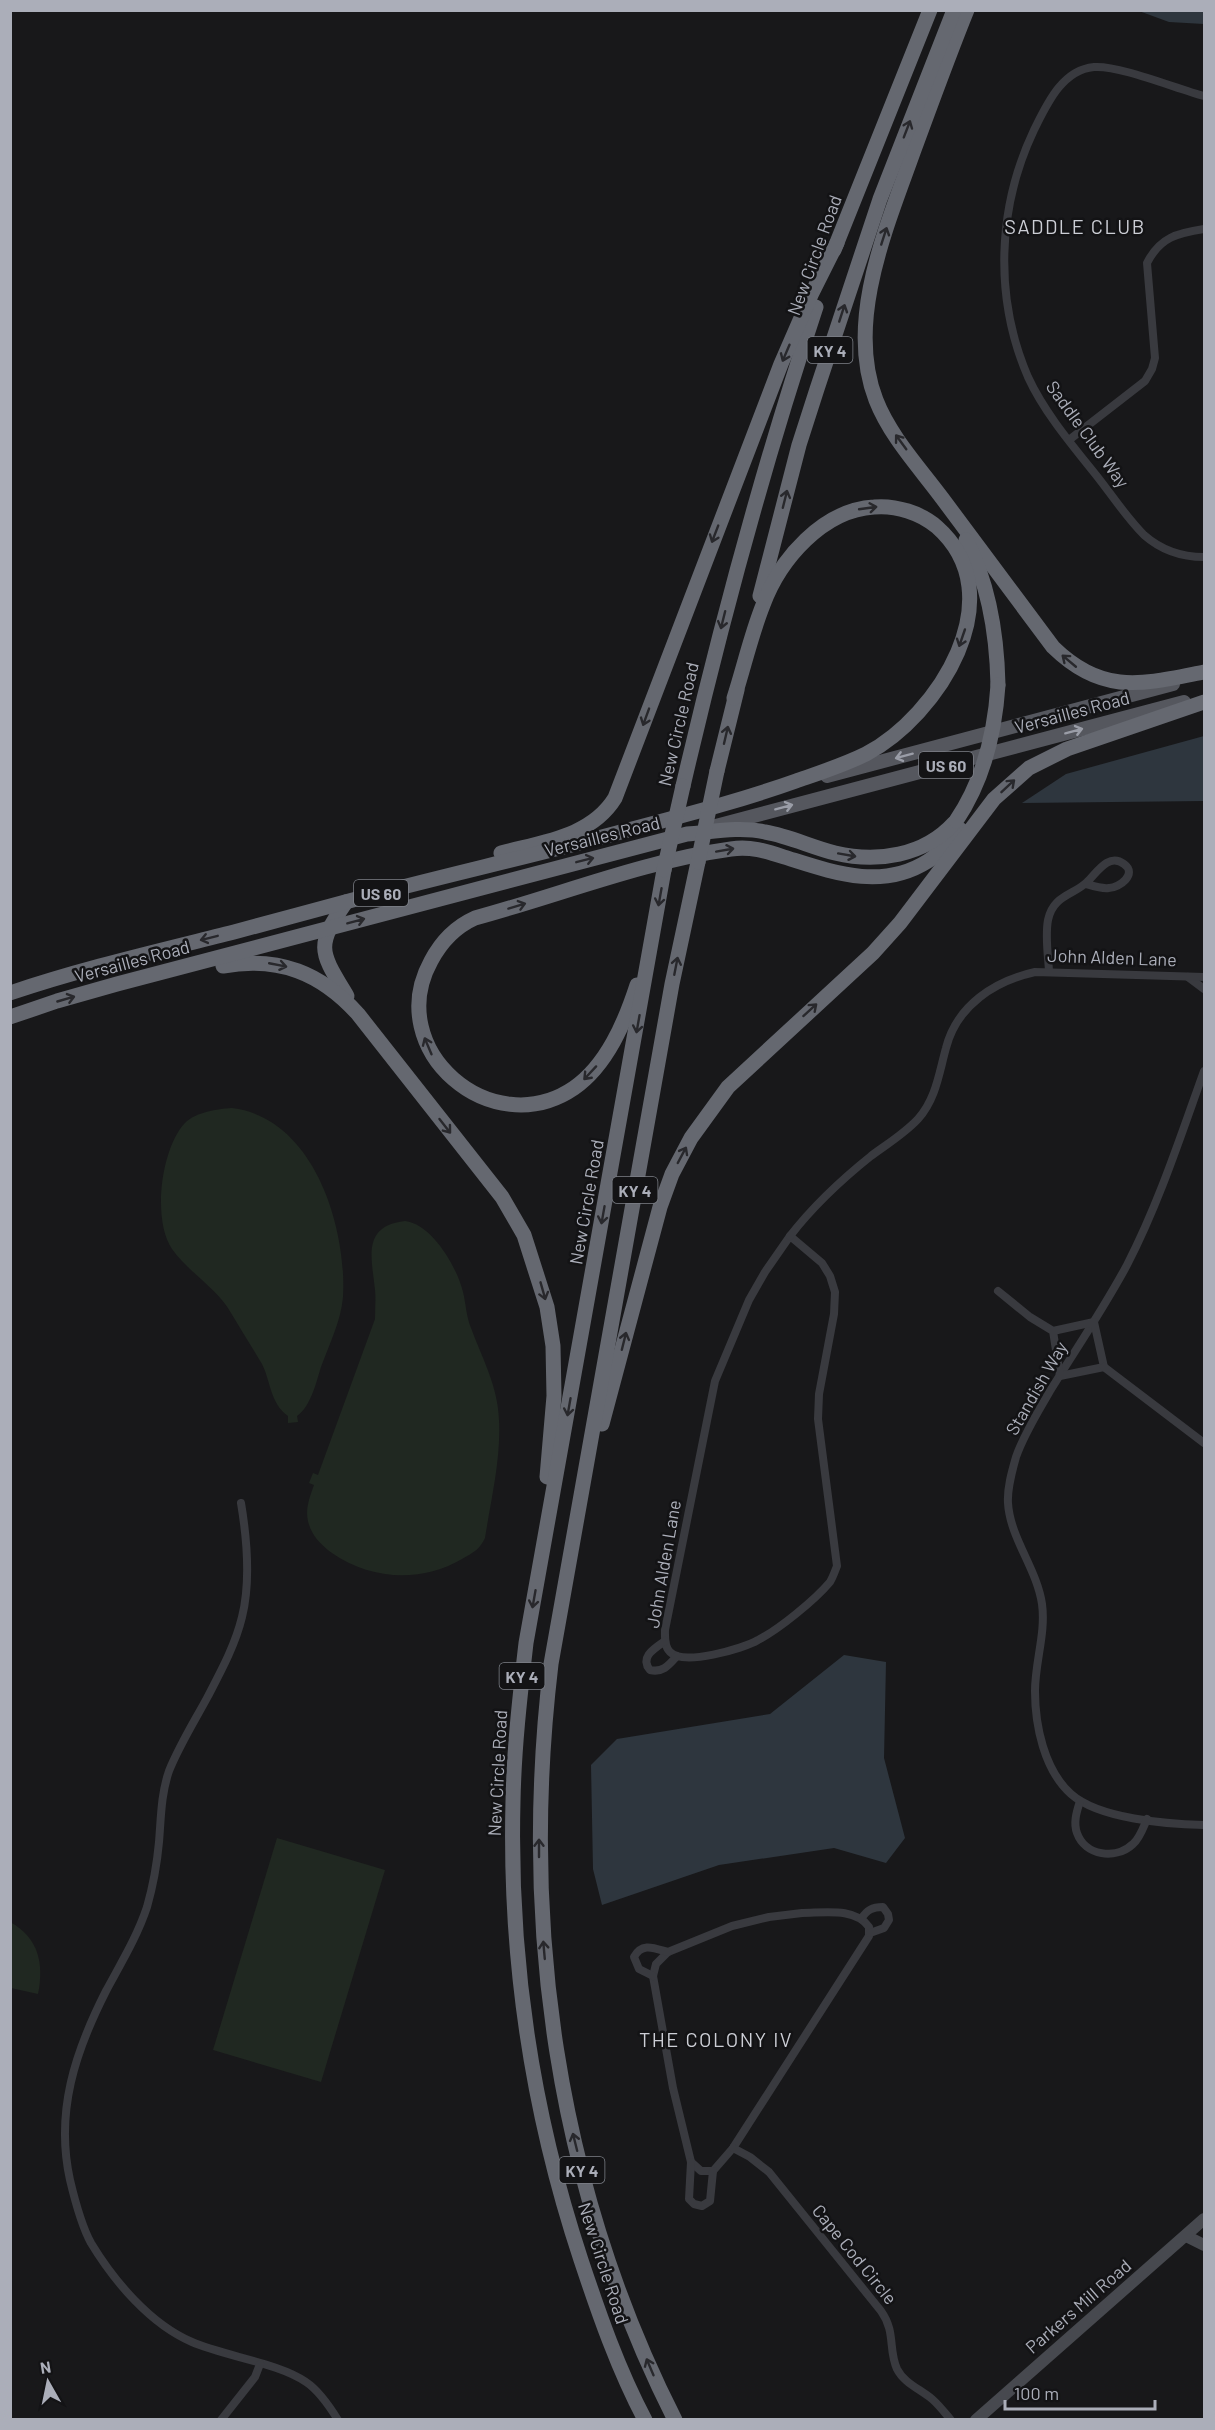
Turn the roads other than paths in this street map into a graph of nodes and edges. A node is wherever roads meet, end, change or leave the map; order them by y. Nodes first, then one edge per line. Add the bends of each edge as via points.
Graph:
1 (930, 10) edge
2 (954, 10) edge
3 (967, 10) edge
4 (1204, 96) edge
5 (1204, 229) edge
6 (837, 243) junction
7 (1069, 440) junction
8 (948, 506) junction
9 (1204, 557) edge
10 (1204, 674) edge
11 (1204, 697) edge
12 (734, 698) junction
13 (1204, 702) edge
14 (753, 796) junction
15 (981, 815) junction
16 (687, 834) junction
17 (1086, 884) junction
18 (390, 891) junction
19 (346, 902) junction
20 (656, 925) junction
21 (328, 929) junction
22 (1049, 971) junction
23 (1188, 976) junction
24 (1204, 977) edge
25 (117, 984) junction
26 (1204, 989) edge
27 (10, 993) edge
28 (358, 1014) junction
29 (10, 1017) edge
30 (1204, 1071) edge
31 (790, 1236) junction
32 (998, 1291) dead end
33 (1094, 1322) junction
34 (1053, 1330) junction
35 (1104, 1367) junction
36 (1060, 1376) junction
37 (1204, 1443) edge
38 (241, 1503) dead end
39 (576, 1519) junction
40 (539, 1573) junction
41 (665, 1641) junction
42 (678, 1656) junction
43 (1080, 1800) junction
44 (1147, 1819) junction
45 (1204, 1825) edge
46 (861, 1919) junction
47 (870, 1933) junction
48 (668, 1952) junction
49 (653, 1976) junction
50 (733, 2148) junction
51 (692, 2162) junction
52 (713, 2171) junction
53 (1204, 2219) edge
54 (1186, 2236) junction
55 (1204, 2245) edge
56 (260, 2364) junction
57 (221, 2420) edge
58 (338, 2420) edge
59 (645, 2420) edge
60 (675, 2420) edge
61 (951, 2420) edge
62 (976, 2420) edge

1 - 6 highway, New Circle Road / KY 4
12 -> 2 highway, New Circle Road / KY 4 via 799,445 880,199
8 -> 3 highway via 888,425 877,403 866,365 864,336 879,250
4 - 7 street, Saddle Club Way via 1095,67 1071,74 1056,91 1028,144 1006,226 1003,282 1016,342 1029,378
5 - 7 street via 1164,240 1147,263 1155,358 1152,369 1144,381
6 -> 18 highway via 781,364 610,806 595,821 571,834 493,855
6 -> 20 highway, New Circle Road / KY 4, bridge via 763,472 725,612 664,870
7 - 9 street, Saddle Club Way via 1149,540 1167,550
10 -> 8 highway via 1128,684 1082,671 1053,647
16 -> 8 highway, bridge via 764,831 834,852 878,857 916,849 956,820 976,784 990,744 998,685 994,636 983,585
10 -> 14 main road, Versailles Road / US 60
16 -> 11 main road, Versailles Road / US 60
12 -> 14 highway via 763,603 774,583 812,534 835,517 882,506 910,512 936,526 958,552 969,582 968,619 947,675 922,709 907,725 865,754
39 -> 12 highway, New Circle Road / KY 4, bridge via 672,984
15 -> 13 highway via 1012,782 1048,758
14 - 18 highway, Versailles Road / US 60
20 -> 15 highway via 622,1022 602,1060 573,1088 556,1098 519,1105 462,1088 429,1051 420,1020 422,984 432,958 447,937 476,918 644,868 741,848 841,874 886,877 929,861
39 -> 15 highway via 660,1207 691,1138 728,1087 873,953
21 -> 16 highway, Versailles Road / US 60
17 - 17 street via 1111,888 1124,883 1128,869 1117,861 1108,862
17 - 22 street via 1065,895 1052,910 1047,931
18 - 19 highway, Versailles Road / US 60
19 - 21 highway
19 -> 27 highway, Versailles Road / US 60
20 -> 40 highway, New Circle Road / KY 4
21 - 25 highway, Versailles Road / US 60
21 - 28 highway via 326,957
22 - 23 street, John Alden Lane
22 - 31 street, John Alden Lane via 1012,978 973,1002 952,1029 934,1094 920,1117 845,1177
23 - 24 street, John Alden Lane
23 - 26 street
25 -> 28 highway via 241,963 273,963 324,983
29 -> 25 highway, Versailles Road / US 60
28 -> 40 highway via 502,1197 524,1235 536,1268 547,1307 555,1374
30 - 33 street, Standish Way via 1141,1236
31 - 41 street, John Alden Lane via 749,1300 715,1381
31 - 42 street via 822,1263 835,1292 818,1413 837,1566 823,1589 761,1639 728,1651
32 - 34 street
33 - 34 street
33 - 35 street
33 - 36 street, Standish Way
34 - 36 street
35 - 36 street
35 - 37 street
36 - 43 street, Standish Way via 1021,1446 1008,1502 1042,1604 1035,1689 1040,1733 1055,1774
38 - 56 street via 246,1534 242,1617 228,1655 168,1774 147,1907 94,2018 71,2076 64,2114 65,2155 74,2198 90,2240 112,2273 162,2324 190,2341
60 -> 39 highway, New Circle Road / KY 4 via 629,2318 596,2223 562,2082 547,1978 539,1849 544,1724
40 -> 59 highway, New Circle Road / KY 4 via 526,1643 515,1748 513,1889 521,1988 543,2121 572,2232 600,2316
41 - 42 street, John Alden Lane via 670,1652
41 - 42 street via 650,1652 646,1666 658,1672
43 - 44 street, Standish Way via 1118,1814
43 - 44 street via 1077,1832 1086,1845 1100,1854 1132,1846
44 - 45 street, Standish Way
46 - 47 street
46 - 47 street via 874,1907 883,1907 888,1914 884,1928
46 - 48 street via 833,1913 769,1917 715,1932
47 - 50 street
48 - 49 street via 656,1964
48 - 49 street via 642,1947 634,1957 639,1969
49 - 51 street via 673,2088
50 - 52 street
50 - 61 street, Cape Cod Circle via 769,2172 881,2311 890,2326 900,2373
51 - 52 street via 701,2171
51 - 52 street via 689,2199 694,2204 702,2206 710,2201
53 - 54 main road, Parkers Mill Road
54 - 55 main road
54 - 62 main road, Parkers Mill Road
56 - 57 street via 255,2377
56 - 58 street via 306,2382

